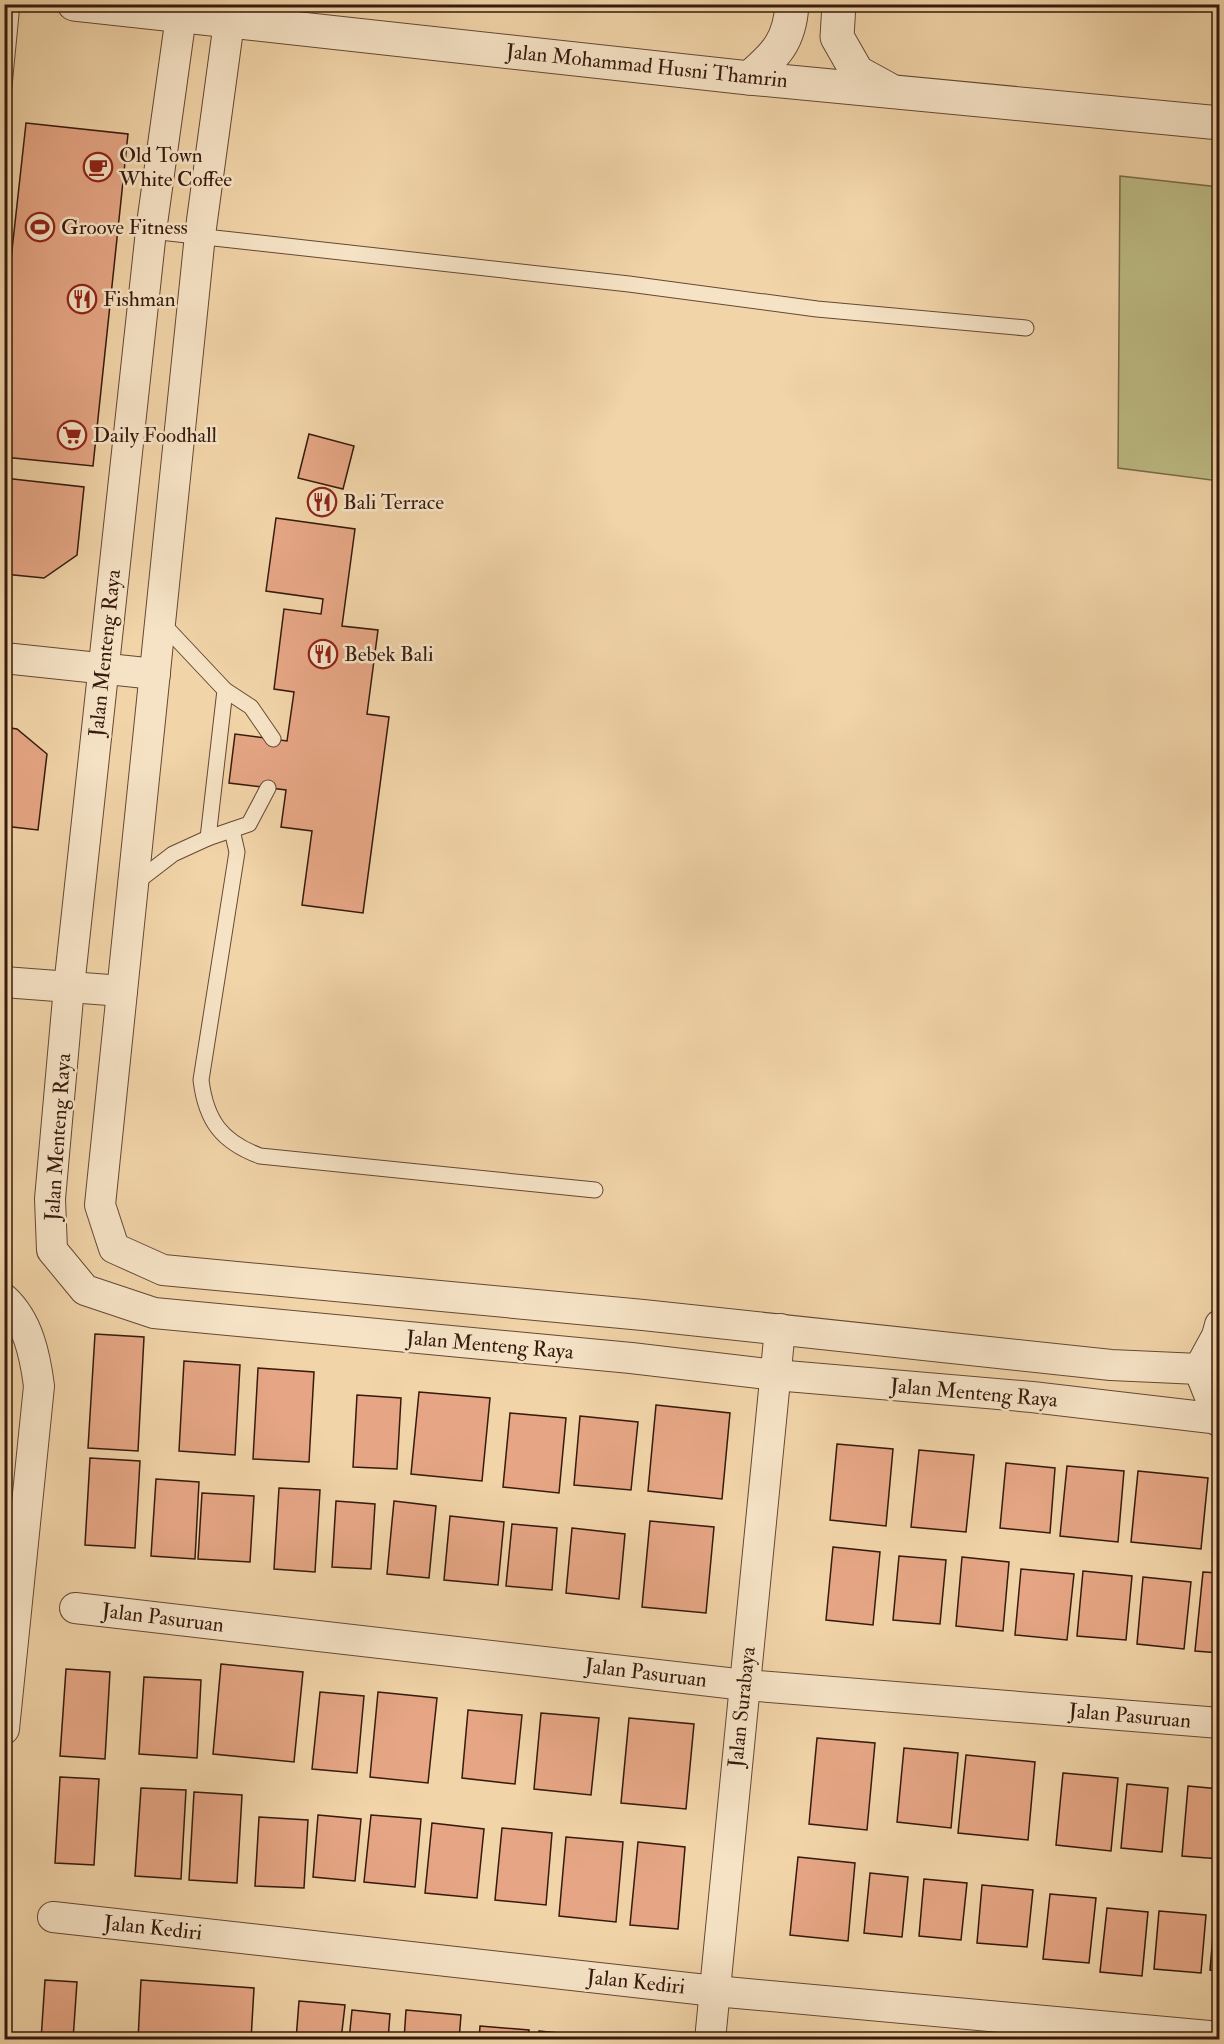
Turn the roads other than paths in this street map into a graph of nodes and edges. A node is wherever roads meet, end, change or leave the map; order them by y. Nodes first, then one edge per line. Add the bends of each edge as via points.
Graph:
1 (12, 4) edge
2 (74, 4) edge
3 (792, 4) edge
4 (839, 4) edge
5 (181, 16) junction
6 (229, 22) junction
7 (749, 78) junction
8 (4, 86) edge
9 (892, 92) junction
10 (1220, 123) edge
11 (151, 231) junction
12 (200, 236) junction
13 (1026, 328) dead end
14 (161, 622) junction
15 (4, 658) edge
16 (104, 669) junction
17 (156, 674) junction
18 (225, 690) junction
19 (273, 739) dead end
20 (268, 788) dead end
21 (232, 830) junction
22 (208, 838) junction
23 (134, 885) junction
24 (4, 982) edge
25 (69, 987) junction
26 (122, 991) junction
27 (595, 1190) dead end
28 (6, 1300) edge
29 (780, 1329) junction
30 (1216, 1343) edge
31 (775, 1375) junction
32 (1219, 1420) edge
33 (11, 1601) edge
34 (75, 1608) dead end
35 (745, 1685) junction
36 (1220, 1723) edge
37 (4, 1729) edge
38 (53, 1917) dead end
39 (715, 1991) junction
40 (1220, 2037) edge
41 (710, 2040) edge

1 - 8 lane
2 - 5 street, Jalan Mohammad Husni Thamrin
3 - 7 street via 791,26 775,56
4 - 9 street via 837,37 857,72
5 - 6 street, Jalan Mohammad Husni Thamrin
5 - 11 street, Jalan Menteng Raya
6 - 7 street, Jalan Mohammad Husni Thamrin
6 - 12 street, Jalan Menteng Raya
7 - 9 street, Jalan Mohammad Husni Thamrin
9 - 10 street, Jalan Mohammad Husni Thamrin
11 - 12 lane
11 - 16 street, Jalan Menteng Raya
12 - 13 lane via 817,309
12 - 14 street, Jalan Menteng Raya
14 - 17 street, Jalan Menteng Raya
14 - 18 lane
15 - 16 street
16 - 17 street
16 - 25 street, Jalan Menteng Raya
17 - 23 street, Jalan Menteng Raya
18 - 19 lane via 251,707
18 - 22 lane
20 - 21 lane via 249,824
21 - 22 lane
21 - 27 lane via 237,852 201,1080 203,1100 224,1138 260,1156
22 - 23 lane via 173,854
23 - 26 street, Jalan Menteng Raya
24 - 25 street
25 - 26 street
25 - 31 street, Jalan Menteng Raya via 50,1199 52,1250 85,1290 154,1314
26 - 29 street, Jalan Menteng Raya via 100,1205 114,1248 163,1270
28 - 33 street via 35,1353 39,1386
29 - 30 street, Jalan Menteng Raya via 1111,1365
29 - 31 street, Jalan Surabaya
30 - 32 street, Jalan Menteng Raya
31 - 32 street, Jalan Menteng Raya via 1032,1397
31 - 35 street, Jalan Surabaya
33 - 37 street
34 - 35 street, Jalan Pasuruan
35 - 36 street, Jalan Pasuruan
35 - 39 street, Jalan Surabaya
38 - 39 street, Jalan Kediri
39 - 40 street, Jalan Kediri
39 - 41 street, Jalan Surabaya

